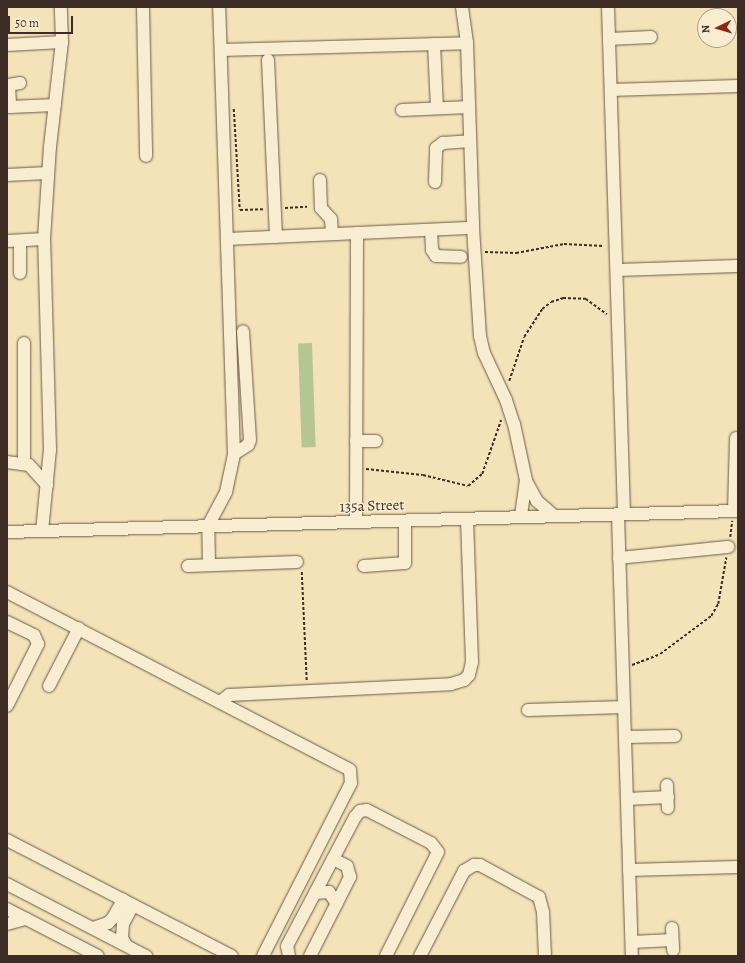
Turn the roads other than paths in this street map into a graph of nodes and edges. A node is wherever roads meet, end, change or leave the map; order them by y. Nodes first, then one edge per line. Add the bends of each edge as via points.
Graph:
1 (61, 7) edge
2 (143, 7) edge
3 (219, 7) edge
4 (462, 7) edge
5 (608, 7) edge
6 (651, 37) dead end
7 (609, 39) junction
8 (62, 42) junction
9 (467, 43) junction
10 (434, 44) junction
11 (7, 46) edge
12 (220, 50) junction
13 (268, 60) dead end
14 (20, 83) dead end
15 (738, 86) edge
16 (611, 90) junction
17 (55, 105) junction
18 (469, 107) junction
19 (437, 108) junction
20 (402, 110) dead end
21 (470, 141) junction
22 (146, 156) dead end
23 (47, 174) junction
24 (7, 175) edge
25 (320, 180) dead end
26 (435, 182) dead end
27 (473, 228) junction
28 (431, 230) junction
29 (357, 233) junction
30 (332, 234) junction
31 (276, 237) junction
32 (44, 239) junction
33 (227, 239) junction
34 (20, 240) junction
35 (7, 241) edge
36 (461, 257) dead end
37 (738, 266) edge
38 (617, 270) junction
39 (20, 273) dead end
40 (243, 331) dead end
41 (24, 343) dead end
42 (736, 438) dead end
43 (356, 441) junction
44 (376, 441) dead end
45 (234, 454) junction
46 (7, 462) edge
47 (24, 462) junction
48 (526, 480) junction
49 (47, 485) junction
50 (736, 511) edge
51 (621, 515) junction
52 (554, 516) junction
53 (521, 517) junction
54 (467, 519) junction
55 (405, 521) junction
56 (356, 522) junction
57 (208, 526) junction
58 (42, 531) junction
59 (7, 532) edge
60 (728, 547) road end
61 (619, 558) junction
62 (297, 562) road end
63 (209, 565) junction
64 (188, 566) dead end
65 (364, 566) dead end
66 (7, 592) edge
67 (7, 622) edge
68 (79, 628) junction
69 (49, 686) dead end
70 (220, 702) junction
71 (7, 706) edge
72 (624, 707) junction
73 (528, 710) dead end
74 (625, 736) junction
75 (675, 736) dead end
76 (668, 797) dead end
77 (627, 799) junction
78 (8, 842) edge
79 (333, 859) junction
80 (738, 867) edge
81 (629, 870) junction
82 (7, 884) edge
83 (315, 893) junction
84 (128, 902) junction
85 (337, 904) junction
86 (7, 909) edge
87 (26, 919) junction
88 (7, 924) edge
89 (93, 928) junction
90 (672, 928) dead end
91 (632, 942) junction
92 (126, 945) junction
93 (545, 955) edge
94 (98, 956) edge
95 (146, 956) edge
96 (232, 956) edge
97 (263, 956) edge
98 (289, 956) edge
99 (310, 956) edge
100 (386, 956) edge
101 (421, 956) edge
102 (632, 956) edge

1 - 8 street
2 - 22 street
3 - 12 street
4 - 9 street
5 - 7 street
6 - 7 street
7 - 16 street
8 - 11 street
8 - 17 street
9 - 10 street
9 - 18 street
10 - 12 street
10 - 19 street
12 - 33 street
13 - 31 street
14 - 17 street via 8,85 10,107
15 - 16 street
16 - 38 street
17 - 23 street
18 - 19 street
18 - 21 street
19 - 20 street
21 - 26 street via 443,143 436,148
21 - 27 street
23 - 24 street
23 - 32 street
25 - 30 street via 321,208 332,221
27 - 28 street
27 - 48 street via 480,336 484,353 514,424
28 - 29 street
28 - 36 street via 432,250 436,256
29 - 30 street
29 - 43 street
30 - 31 street
31 - 33 street
32 - 34 street
32 - 49 street via 50,423
33 - 45 street
34 - 35 street
34 - 39 street
37 - 38 street
38 - 51 street
40 - 45 street via 250,440 246,447
41 - 47 street
42 - 50 street
43 - 44 street
43 - 56 street
45 - 57 street via 226,492
46 - 47 street
47 - 49 street
48 - 52 street via 537,501
48 - 53 street
49 - 58 street
50 - 51 street, 135a Street
51 - 52 street, 135a Street
51 - 61 street
52 - 53 street, 135a Street
53 - 54 street, 135a Street
54 - 55 street, 135a Street
54 - 70 street via 472,662 469,676 458,683 229,695
55 - 56 street, 135a Street
55 - 65 street via 405,563
56 - 57 street, 135a Street
57 - 58 street, 135a Street
57 - 63 street
58 - 59 street, 135a Street
60 - 61 street
61 - 72 street
62 - 63 street
63 - 64 street
66 - 68 street
67 - 71 street via 34,635 38,644
68 - 69 street
68 - 70 street
70 - 97 street via 347,767 352,774 351,783
72 - 73 street
72 - 74 street
74 - 75 street
74 - 77 street
76 - 77 street
77 - 81 street
78 - 84 street
79 - 83 street
79 - 85 street via 347,866 351,873
79 - 100 street via 355,817 364,810 371,811 437,848 437,856
80 - 81 street
81 - 91 street
82 - 89 street
83 - 85 street via 329,892
83 - 98 street via 287,946
84 - 89 street via 108,923
84 - 92 street via 122,924 122,938
84 - 96 street
85 - 99 street
86 - 87 street
87 - 88 street
87 - 94 street
89 - 92 street
90 - 91 street via 673,945
91 - 102 street
92 - 95 street
93 - 101 street via 543,912 539,897 486,867 474,865 460,876

